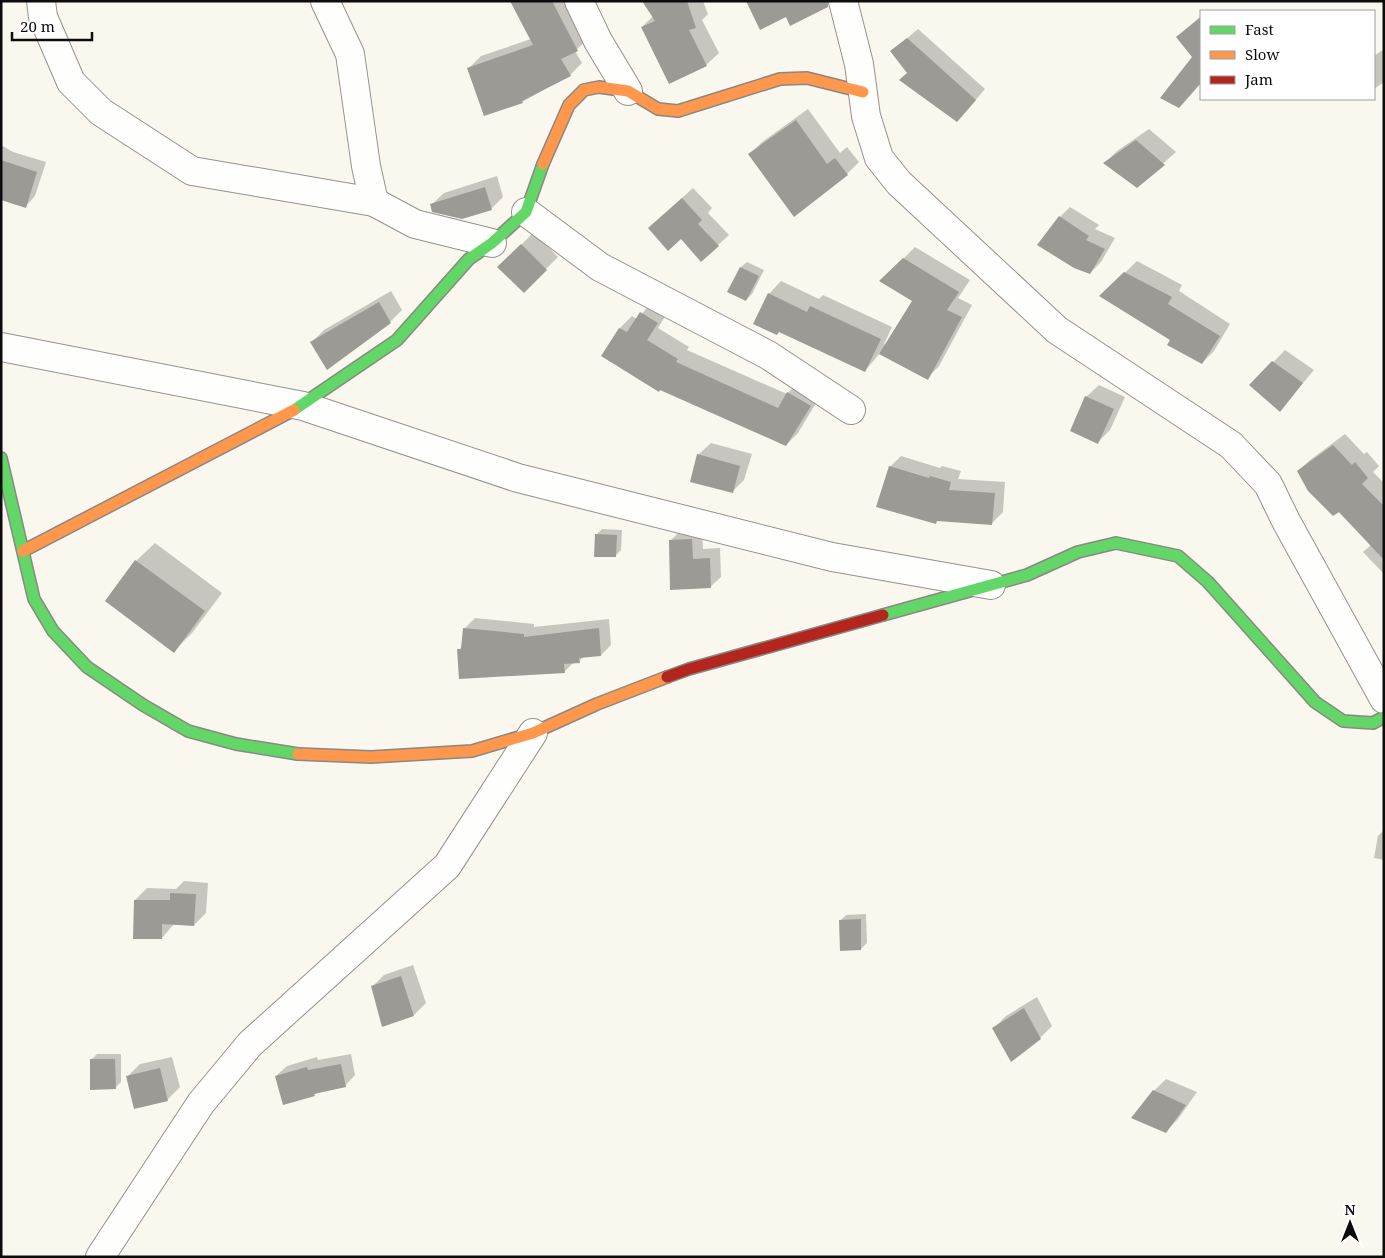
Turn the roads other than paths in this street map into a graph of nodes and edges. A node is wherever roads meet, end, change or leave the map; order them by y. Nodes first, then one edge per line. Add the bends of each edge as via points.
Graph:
1 (41, 1) edge
2 (325, 1) edge
3 (579, 1) edge
4 (843, 1) edge
5 (628, 91) junction
6 (863, 92) junction
7 (374, 202) junction
8 (526, 212) junction
9 (492, 243) junction
10 (1, 346) edge
11 (304, 406) junction
12 (851, 410) dead end
13 (1, 458) edge
14 (23, 551) junction
15 (991, 585) junction
16 (1384, 700) edge
17 (1384, 717) edge
18 (533, 733) junction
19 (100, 1257) edge

1 - 7 street via 43,17 71,82 101,112 192,171
2 - 7 street via 350,54
3 - 5 street
4 - 6 street
5 - 6 street via 658,109 678,111 780,79 807,78
5 - 8 street via 600,87 584,90 570,105 536,179
6 - 16 street via 866,116 879,158 898,183 1057,330 1231,445 1268,484
7 - 9 street via 415,224
8 - 9 street
8 - 12 street via 600,267 768,355
9 - 11 street via 469,259 397,340
10 - 11 street
11 - 14 street
11 - 15 street via 518,478 832,557
13 - 14 street
14 - 18 street via 34,600 53,632 87,668 188,730 236,744 305,755 371,757 472,751
15 - 17 street via 1027,575 1078,552 1116,544 1178,556 1208,582 1315,702 1343,721 1373,723
15 - 18 street via 689,669 597,704
18 - 19 street via 448,866 250,1044 201,1103

